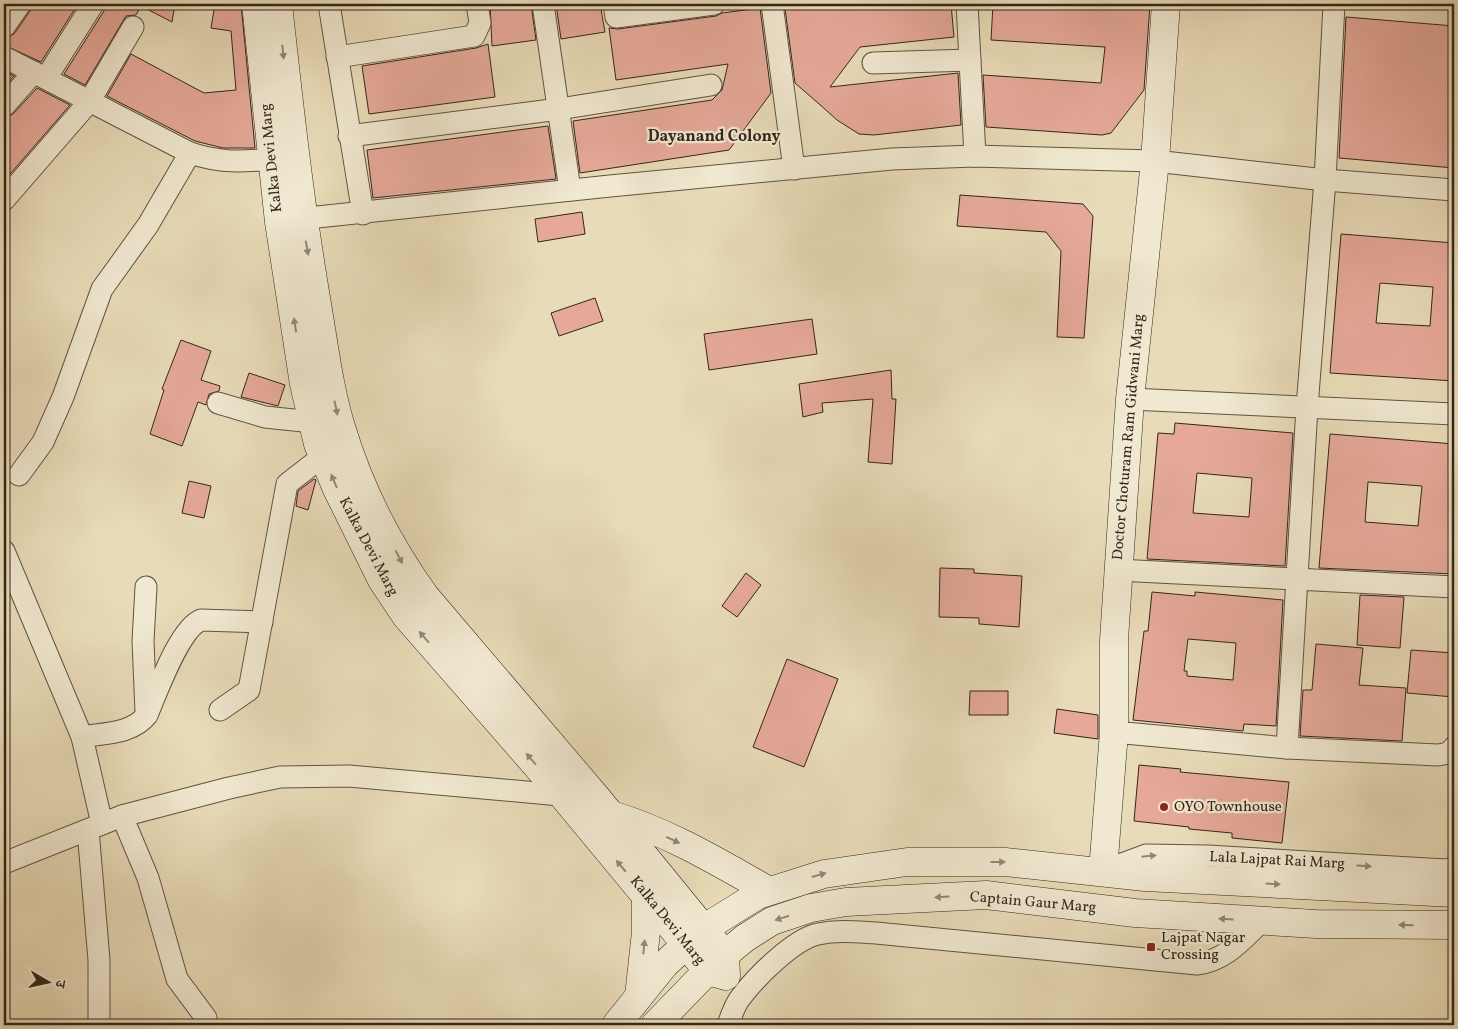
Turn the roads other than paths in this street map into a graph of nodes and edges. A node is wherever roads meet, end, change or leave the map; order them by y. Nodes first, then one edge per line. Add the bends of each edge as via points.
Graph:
1 (20, 4) edge
2 (93, 4) edge
3 (256, 4) edge
4 (278, 4) edge
5 (329, 4) edge
6 (477, 4) edge
7 (543, 4) edge
8 (614, 4) edge
9 (714, 4) edge
10 (772, 4) edge
11 (967, 4) edge
12 (1166, 4) edge
13 (1334, 4) edge
14 (4, 27) edge
15 (133, 27) dead end
16 (4, 57) edge
17 (336, 57) junction
18 (970, 60) junction
19 (873, 63) dead end
20 (40, 75) junction
21 (711, 85) dead end
22 (89, 102) junction
23 (4, 106) edge
24 (559, 109) junction
25 (349, 136) junction
26 (190, 153) junction
27 (974, 156) junction
28 (272, 159) junction
29 (1155, 161) junction
30 (794, 169) junction
31 (1325, 180) junction
32 (570, 190) junction
33 (1454, 190) edge
34 (4, 200) edge
35 (363, 214) junction
36 (291, 220) junction
37 (1130, 399) junction
38 (218, 403) dead end
39 (1307, 407) junction
40 (1454, 414) edge
41 (313, 422) junction
42 (323, 456) junction
43 (19, 475) dead end
44 (4, 550) edge
45 (1118, 570) junction
46 (1298, 580) junction
47 (146, 587) dead end
48 (1454, 587) edge
49 (262, 622) junction
50 (220, 710) dead end
51 (147, 715) junction
52 (1114, 732) junction
53 (82, 737) junction
54 (1454, 746) edge
55 (1287, 748) junction
56 (563, 796) junction
57 (605, 806) junction
58 (104, 823) junction
59 (4, 863) edge
60 (1454, 868) edge
61 (1103, 871) junction
62 (769, 891) junction
63 (1454, 893) edge
64 (646, 895) junction
65 (1262, 921) junction
66 (1454, 926) edge
67 (694, 936) junction
68 (724, 975) junction
69 (640, 996) junction
70 (206, 1018) dead end
71 (100, 1025) edge
72 (616, 1025) edge
73 (655, 1025) edge
74 (728, 1025) edge

1 - 14 street
2 - 20 street
3 - 28 street, Kalka Devi Marg
4 -> 36 street, Kalka Devi Marg
5 - 17 street
6 - 17 street via 480,23 474,36
7 - 24 street
8 - 9 street via 616,16
10 - 30 street
11 - 18 street
12 - 29 street, Doctor Choturam Ram Gidwani Marg
13 - 31 street
15 - 22 street
16 - 20 street
17 - 25 street
18 - 19 street
18 - 27 street
20 - 22 street
20 - 23 street
21 - 24 street
22 - 26 street
22 - 34 street
24 - 25 street
24 - 32 street
25 - 35 street
26 - 28 street via 231,162
26 - 43 street via 148,225 102,289 43,442
27 - 29 street
27 - 30 street via 892,159
28 - 36 street, Kalka Devi Marg
29 - 31 street
29 - 37 street, Doctor Choturam Ram Gidwani Marg
30 - 32 street
31 - 33 street
31 - 39 street
32 - 35 street
35 - 36 street
41 -> 36 street, Kalka Devi Marg via 304,384
36 -> 57 street, Kalka Devi Marg via 340,426 357,473 402,564 425,596
37 - 39 street
37 - 45 street, Doctor Choturam Ram Gidwani Marg
38 - 41 street via 265,417
39 - 40 street
39 - 46 street
41 - 42 street, Kalka Devi Marg
42 - 49 street via 287,484
56 -> 42 street, Kalka Devi Marg via 406,616 370,557
44 - 53 street
45 - 46 street
45 - 52 street, Doctor Choturam Ram Gidwani Marg
46 - 48 street
46 - 55 street
47 - 51 street via 143,641
49 - 50 street via 249,690
49 - 51 street via 201,620 192,624 182,636
51 - 53 street via 140,724 127,729
52 - 55 street
52 - 61 street, Doctor Choturam Ram Gidwani Marg
53 - 58 street
54 - 55 street via 1449,753 1438,755
56 - 57 street
56 - 58 street via 350,776 280,778 229,788
64 -> 56 street, Kalka Devi Marg
57 -> 62 street via 698,851
57 - 67 street, Kalka Devi Marg
58 - 59 street
58 - 70 street via 148,878 177,979
58 - 71 street
61 -> 60 street, Lala Lajpat Rai Marg via 1146,855
62 -> 61 street via 824,874 907,862 1005,862
61 -> 63 street via 1145,877
62 - 67 street
64 - 67 street, Kalka Devi Marg
69 -> 64 street
66 -> 65 street, Captain Gaur Marg
65 - 68 street via 1223,958 1209,963 843,931 816,934 798,943 771,965
65 -> 68 street, Captain Gaur Marg via 1135,913 986,895 846,902 811,908 772,921 745,938
67 - 68 street, Kalka Devi Marg
67 - 69 street
68 - 73 street, Captain Gaur Marg
68 - 74 street
69 - 72 street

